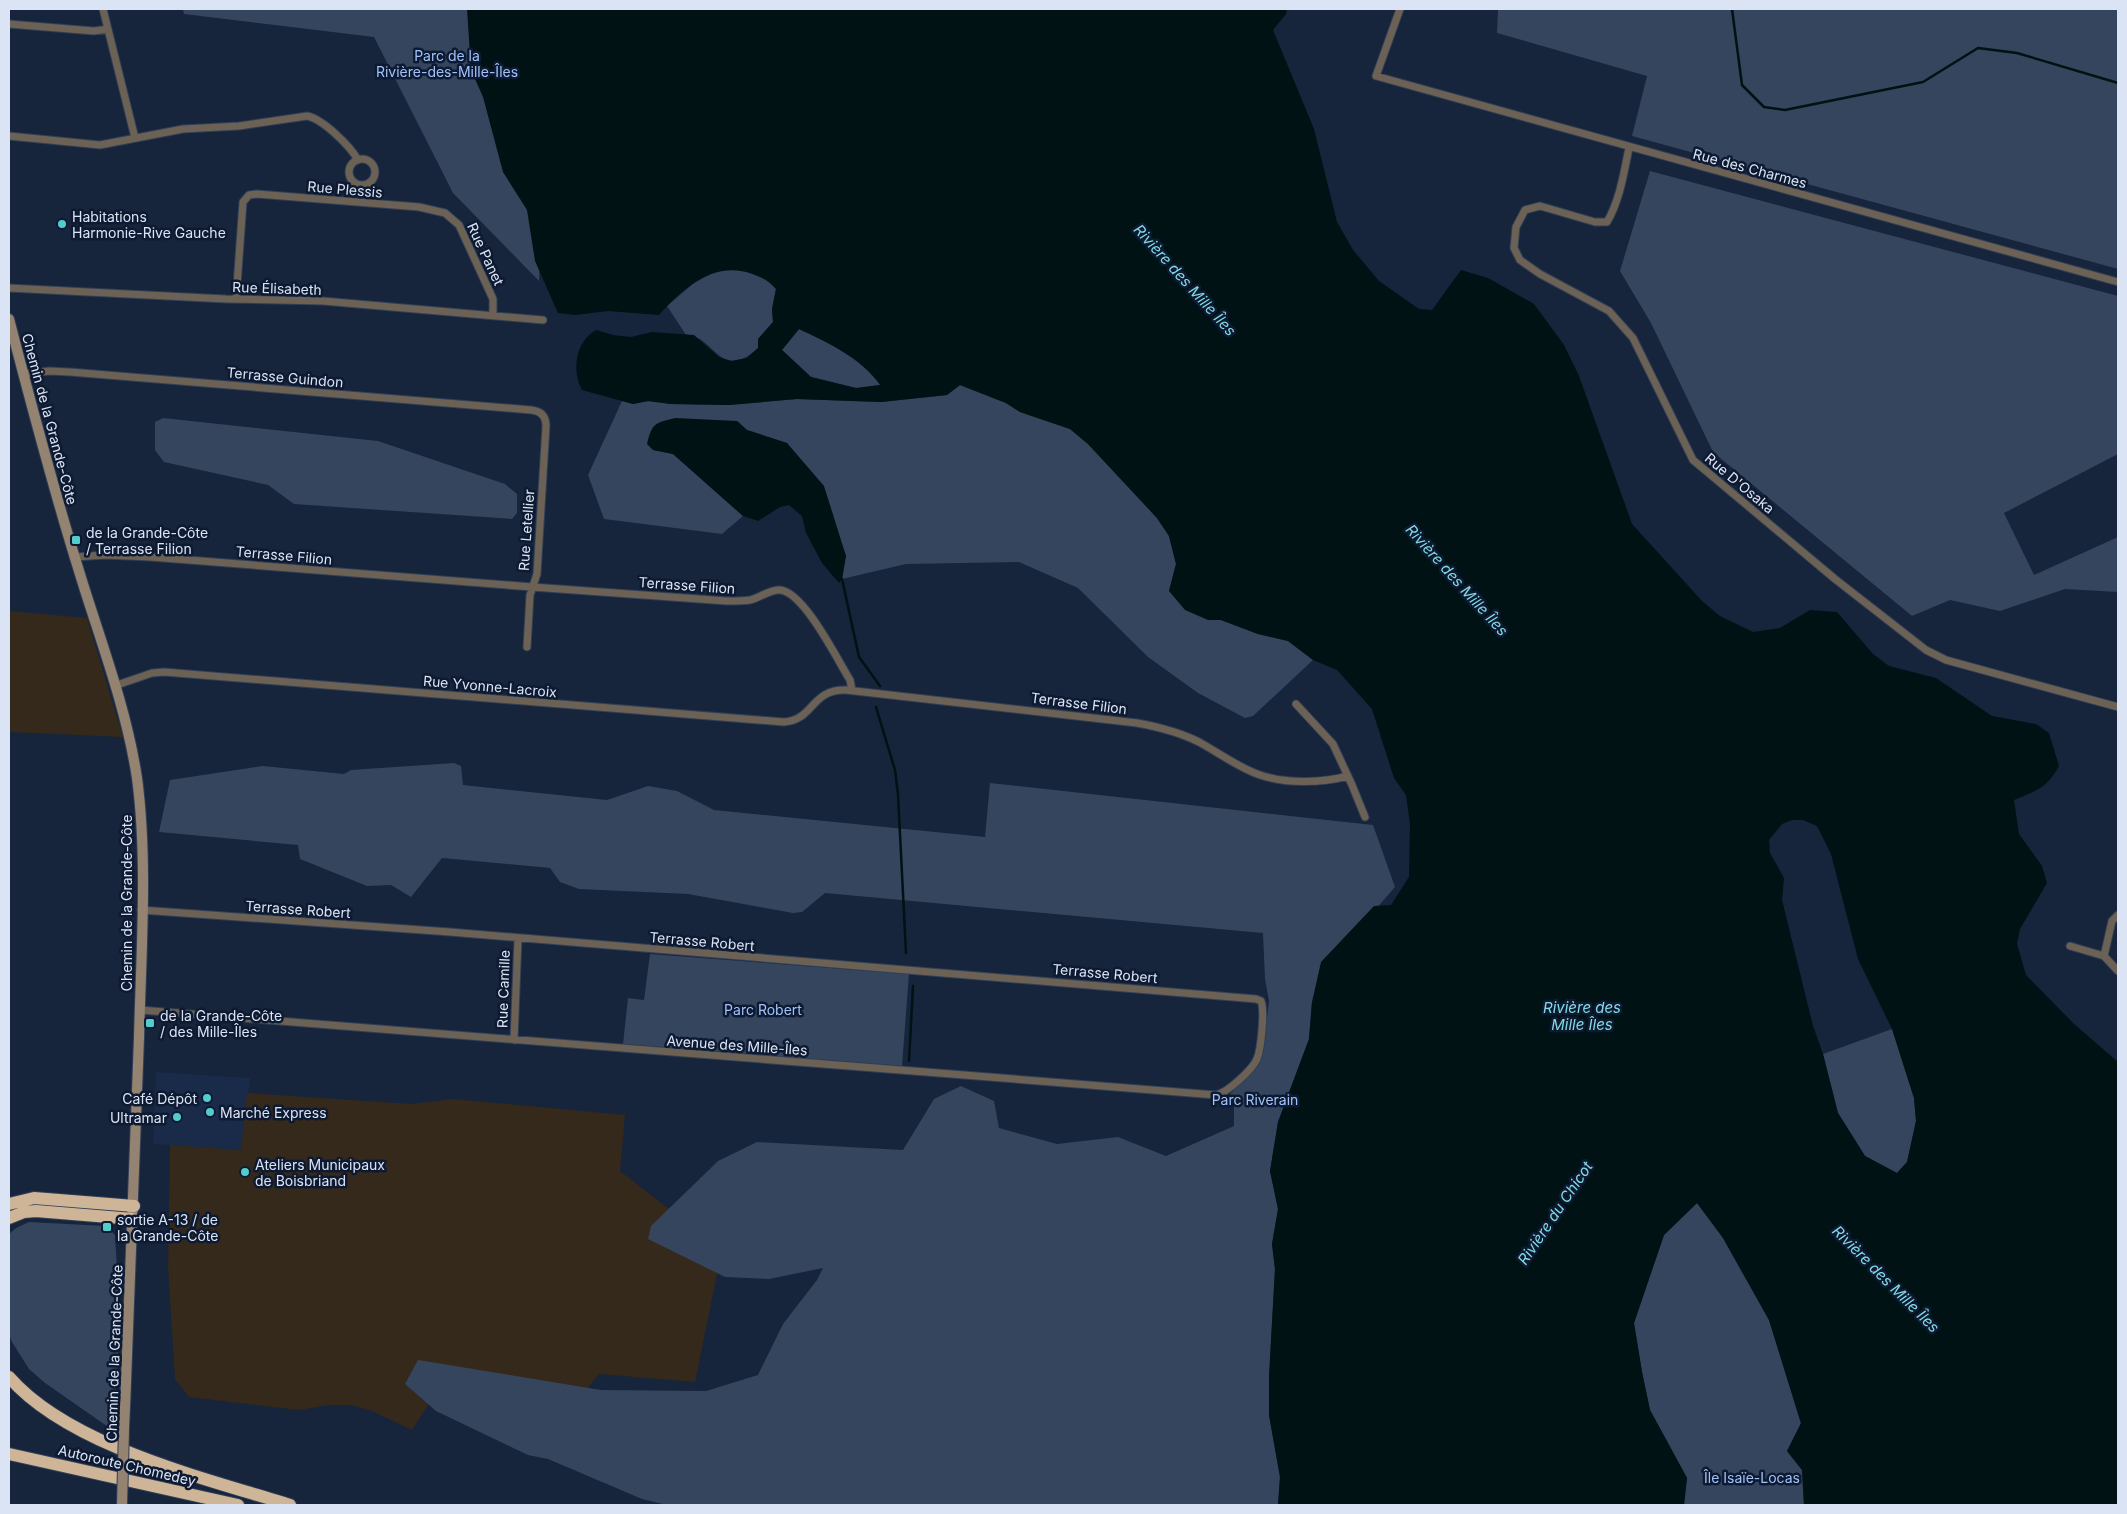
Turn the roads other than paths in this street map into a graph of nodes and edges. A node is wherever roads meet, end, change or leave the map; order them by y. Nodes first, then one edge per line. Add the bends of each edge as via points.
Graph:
1 (103, 9) edge
2 (1400, 9) edge
3 (9, 24) edge
4 (108, 29) junction
5 (9, 136) edge
6 (135, 138) junction
7 (1630, 148) junction
8 (358, 160) dead end
9 (442, 212) joint
10 (2118, 282) edge
11 (9, 288) edge
12 (236, 299) junction
13 (493, 315) junction
14 (9, 319) edge
15 (543, 320) dead end
16 (24, 374) junction
17 (543, 415) joint
18 (75, 557) junction
19 (532, 587) junction
20 (527, 647) dead end
21 (117, 685) junction
22 (852, 690) junction
23 (1296, 704) dead end
24 (2118, 707) edge
25 (1348, 776) junction
26 (1365, 817) dead end
27 (142, 910) junction
28 (2118, 915) edge
29 (518, 939) junction
30 (2070, 946) dead end
31 (2104, 956) junction
32 (2118, 971) edge
33 (1260, 1000) joint
34 (140, 1010) junction
35 (514, 1040) junction
36 (9, 1204) edge
37 (134, 1206) junction
38 (9, 1218) edge
39 (133, 1219) junction
40 (9, 1377) edge
41 (9, 1454) edge
42 (122, 1505) edge
43 (238, 1505) edge
44 (290, 1505) edge

1 - 4 street
2 - 7 street, Rue des Charmes via 1376,76
3 - 4 street via 94,31
4 - 6 street
5 - 6 street via 100,146
6 - 8 street via 188,128 239,126 307,116 316,119 349,147
7 - 10 street, Rue des Charmes
7 - 24 street, Rue D'Osaka via 1618,196 1607,222 1595,222 1540,206 1525,210 1516,227 1514,248 1520,260 1540,274 1609,311 1633,338 1693,460 1926,650 1946,660
9 - 12 street, Rue Plessis via 257,194 247,197 243,208
9 - 13 street, Rue Panet via 451,216 470,245 493,299
11 - 12 street, Rue Élisabeth
12 - 13 street, Rue Élisabeth via 330,302
13 - 15 street, Rue Élisabeth
14 - 16 main road, Chemin de la Grande-Côte
16 - 17 street, Terrasse Guindon via 70,372 531,410
16 - 18 main road, Chemin de la Grande-Côte
17 - 19 street, Rue Letellier via 546,426 537,574
18 - 19 street, Terrasse Filion via 150,557
18 - 21 main road, Chemin de la Grande-Côte
19 - 20 street, Rue Letellier
19 - 22 street, Terrasse Filion via 735,601 751,600 781,590 797,599 817,625 850,680
21 - 22 street, Rue Yvonne-Lacroix via 164,672 779,722 799,718 824,694
21 - 27 main road, Chemin de la Grande-Côte via 139,801
22 - 25 street, Terrasse Filion via 1137,723 1183,734 1268,777 1310,781
23 - 25 street via 1328,738
25 - 26 street
27 - 29 street, Terrasse Robert
27 - 34 main road, Chemin de la Grande-Côte
28 - 31 street via 2112,921
29 - 33 street, Terrasse Robert
29 - 35 street, Rue Camille
30 - 31 street
31 - 32 street
33 - 35 street, Avenue des Mille-Îles via 1263,1006 1258,1058 1231,1087 1216,1095
34 - 35 street, Avenue des Mille-Îles
34 - 37 main road, Chemin de la Grande-Côte
36 - 37 highway via 34,1198
37 - 39 main road, Chemin de la Grande-Côte
38 - 39 highway via 36,1211
39 - 42 main road, Chemin de la Grande-Côte, bridge
40 - 44 highway via 46,1410 107,1442 164,1465
41 - 43 highway, Autoroute Chomedey

